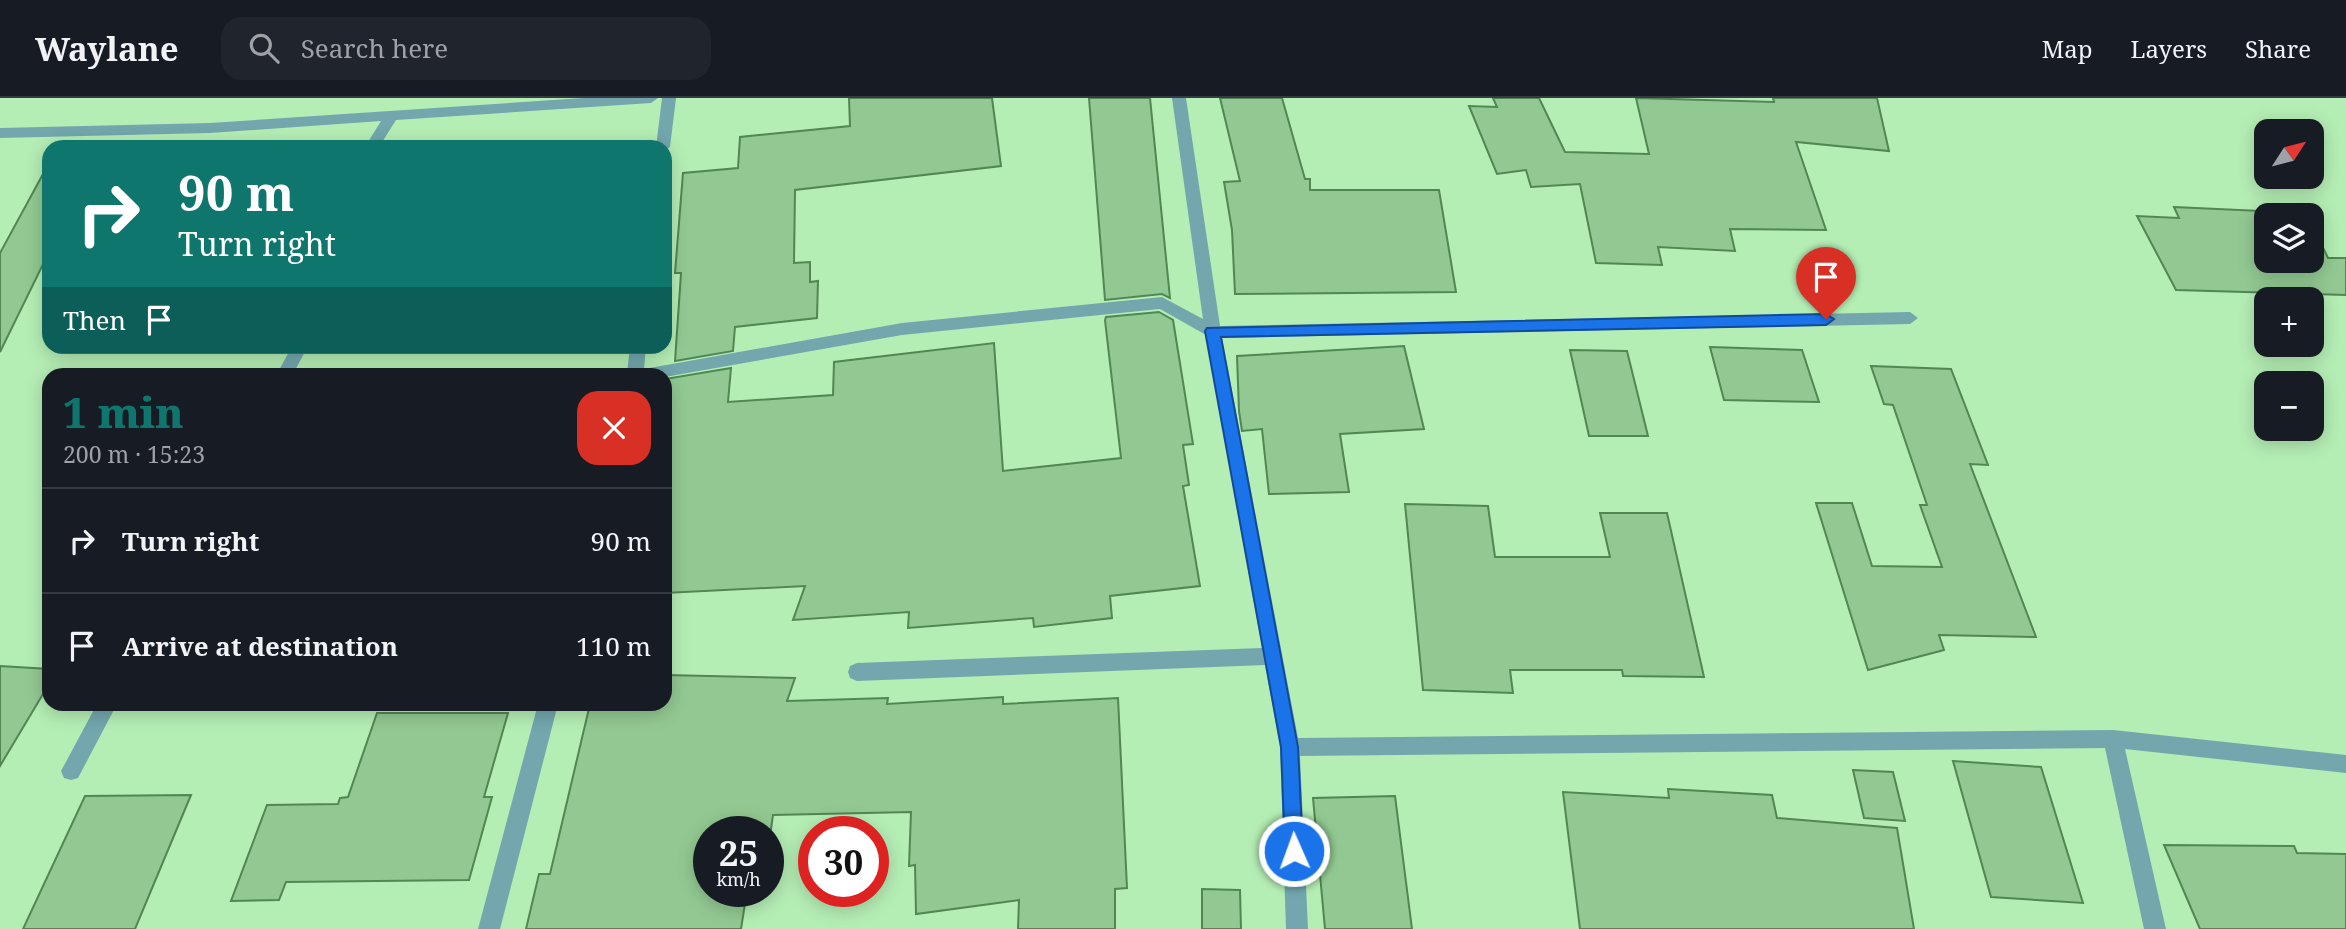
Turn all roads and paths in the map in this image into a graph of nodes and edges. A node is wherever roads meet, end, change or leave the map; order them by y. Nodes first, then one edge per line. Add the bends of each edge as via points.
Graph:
1 (651, 98) edge
2 (669, 98) edge
3 (1179, 98) edge
4 (392, 115) junction
5 (0, 133) edge
6 (376, 140) edge
7 (664, 140) edge
8 (1910, 318) dead end
9 (1213, 331) junction
10 (672, 370) edge
11 (1273, 656) junction
12 (857, 672) dead end
13 (103, 711) edge
14 (546, 711) edge
15 (2113, 739) junction
16 (1290, 747) junction
17 (2346, 764) edge
18 (71, 771) dead end
19 (489, 929) edge
20 (1297, 929) edge
21 (2155, 929) edge

1 - 4 street
2 - 7 street
3 - 9 street
4 - 5 street via 210,128
4 - 6 street
8 - 9 street
9 - 10 street via 1162,303 902,329
9 - 11 street
11 - 12 street
11 - 16 street
13 - 18 street
14 - 19 street
15 - 16 street
15 - 17 street
15 - 21 street
16 - 20 street

